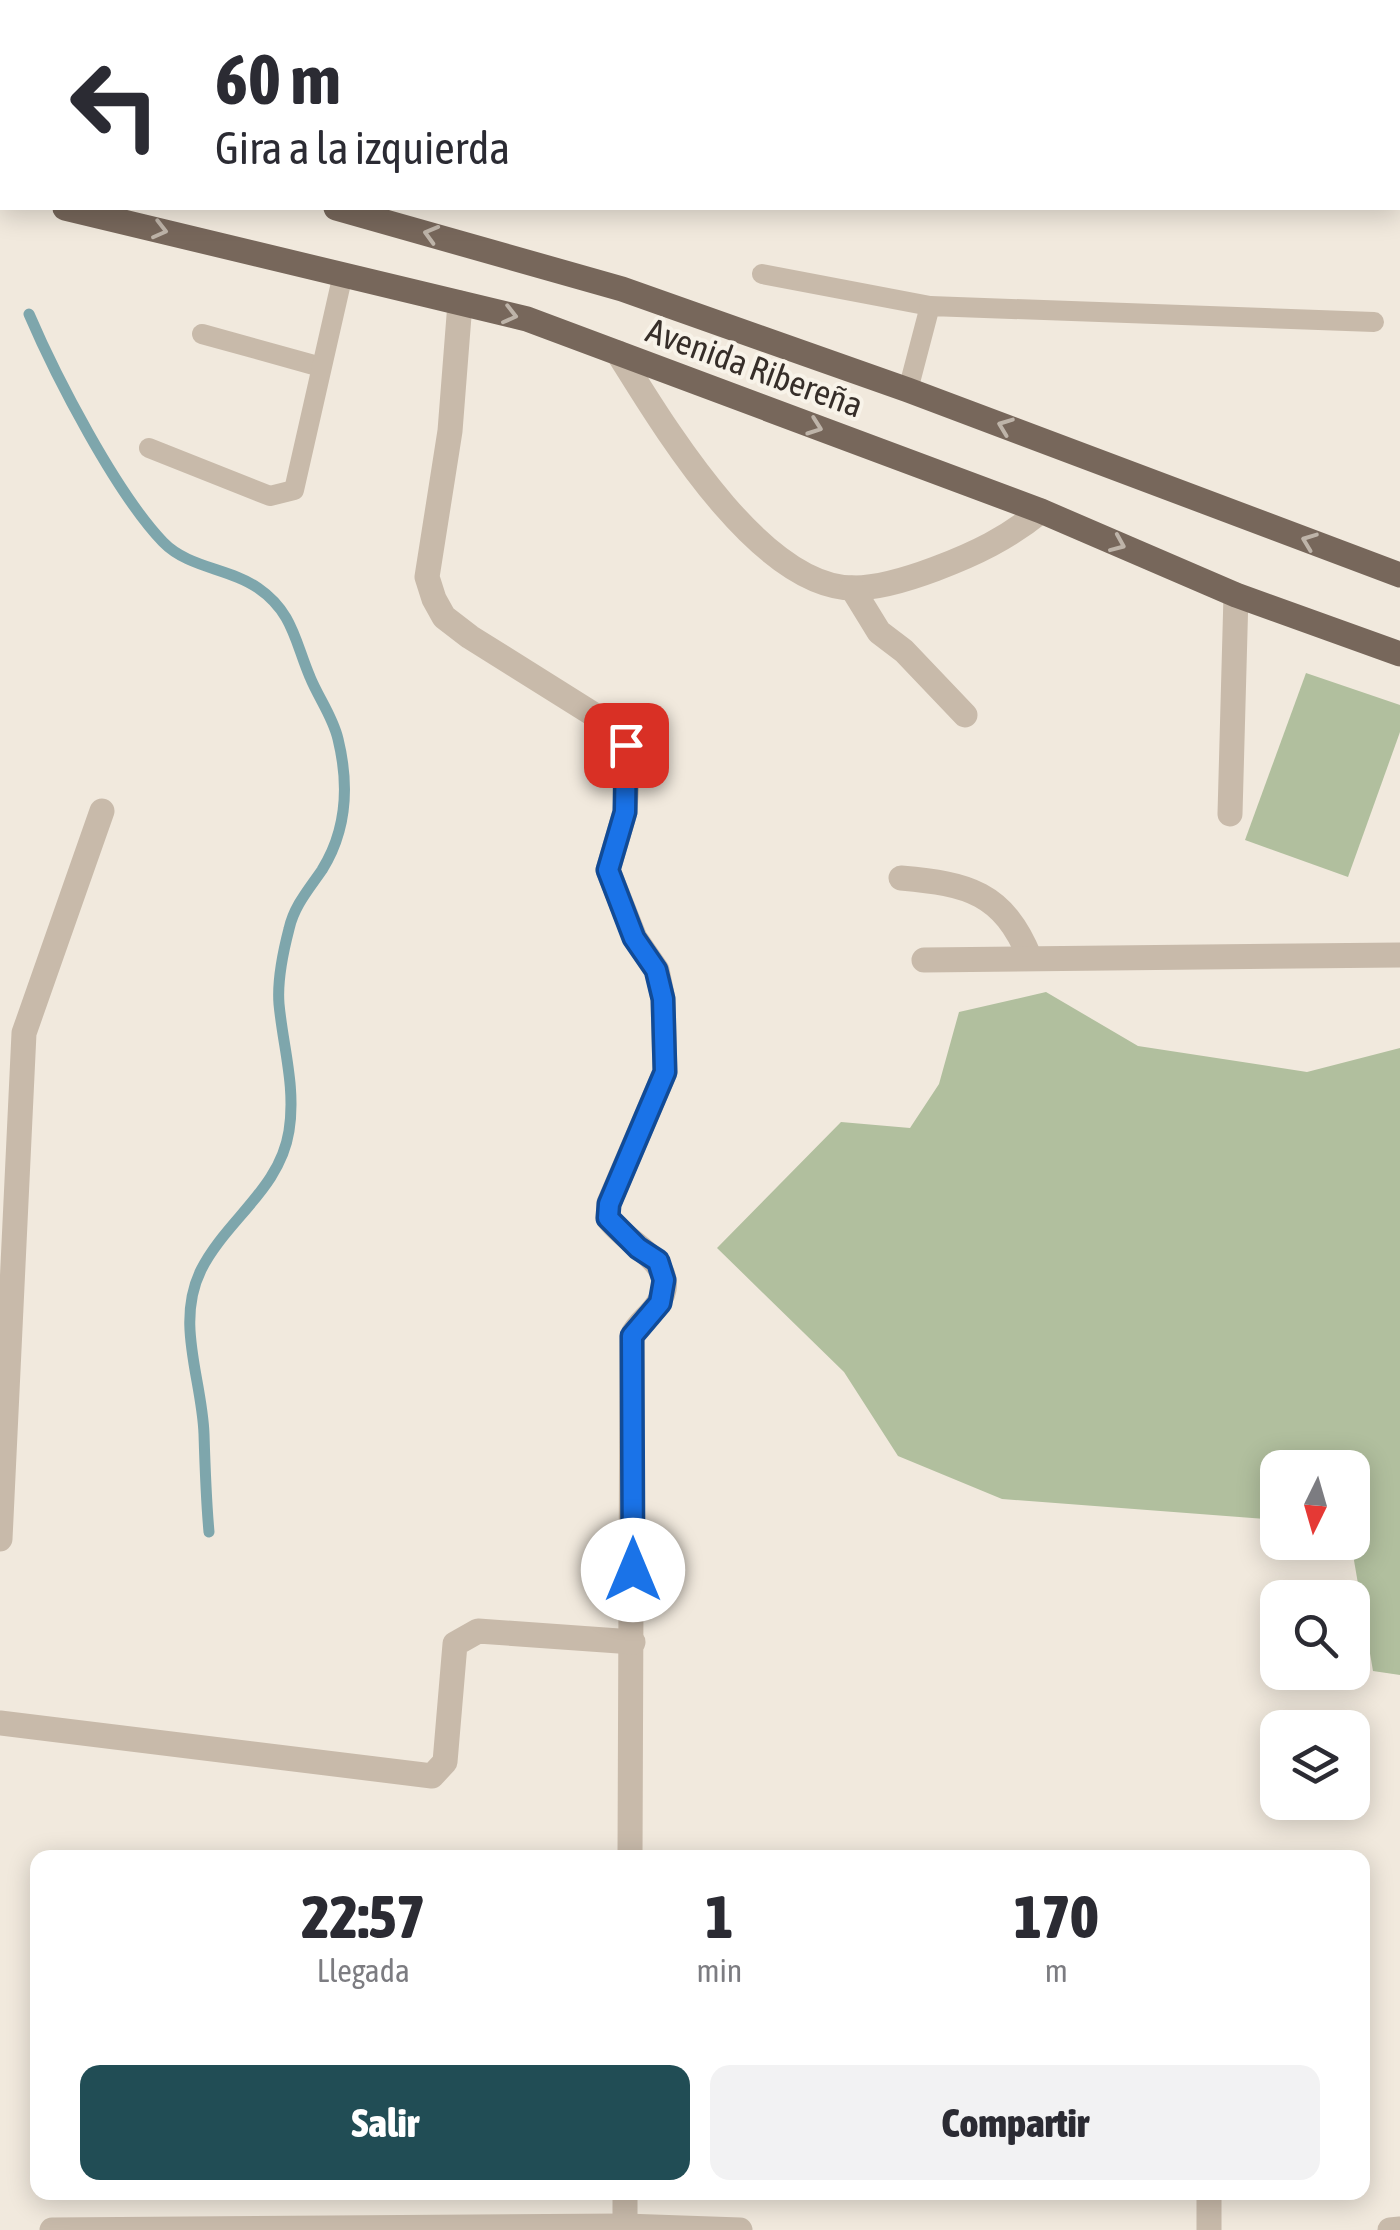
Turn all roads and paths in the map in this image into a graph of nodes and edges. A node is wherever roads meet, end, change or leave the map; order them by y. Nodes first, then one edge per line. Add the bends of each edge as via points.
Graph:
1 (73, 210) edge
2 (343, 210) edge
3 (342, 274) junction
4 (762, 274) dead end
5 (460, 302) junction
6 (930, 306) junction
7 (1374, 322) dead end
8 (202, 334) dead end
9 (618, 353) junction
10 (322, 368) junction
11 (908, 390) junction
12 (149, 448) dead end
13 (1042, 511) junction
14 (1400, 575) edge
15 (852, 588) junction
16 (1236, 595) junction
17 (1400, 654) edge
18 (964, 715) dead end
19 (102, 811) dead end
20 (1230, 814) dead end
21 (900, 878) dead end
22 (1400, 955) edge
23 (1030, 958) junction
24 (924, 960) dead end
25 (0, 1540) edge
26 (633, 1642) junction
27 (0, 1722) edge
28 (630, 1850) edge
29 (625, 2200) edge
30 (1209, 2200) edge
31 (625, 2228) edge
32 (1400, 2229) edge
33 (52, 2230) edge
34 (740, 2230) edge
35 (1210, 2230) edge
36 (1390, 2230) edge

1 -> 3 main road, Avenida Ribereña
11 -> 2 main road, Avenida Ribereña via 622,290
3 - 5 main road, Avenida Ribereña
3 - 10 lane
4 - 6 lane
5 -> 9 main road, Avenida Ribereña
5 - 26 street via 450,431 427,576 444,617 620,731 628,760 625,812 608,870 663,999 665,1072 608,1218 658,1261 664,1280 660,1303 632,1336
6 - 7 lane
6 - 11 lane
8 - 10 lane
9 -> 13 main road, Avenida Ribereña
9 - 15 street via 686,461 734,517 814,578
10 - 12 lane via 294,490 270,496
14 -> 11 main road, Avenida Ribereña
13 - 15 street via 1005,540 952,562 911,578
13 -> 16 main road, Avenida Ribereña
15 - 18 street via 879,632
16 - 17 main road, Avenida Ribereña
16 - 20 street
19 - 25 street via 24,1033
21 - 23 street via 961,888 991,902 1016,923
22 - 23 street
23 - 24 street
26 - 27 street via 478,1631 465,1636 455,1644 446,1762 432,1776
26 - 28 street
29 - 31 street
30 - 35 street
31 - 33 street
31 - 34 street
32 - 36 street

